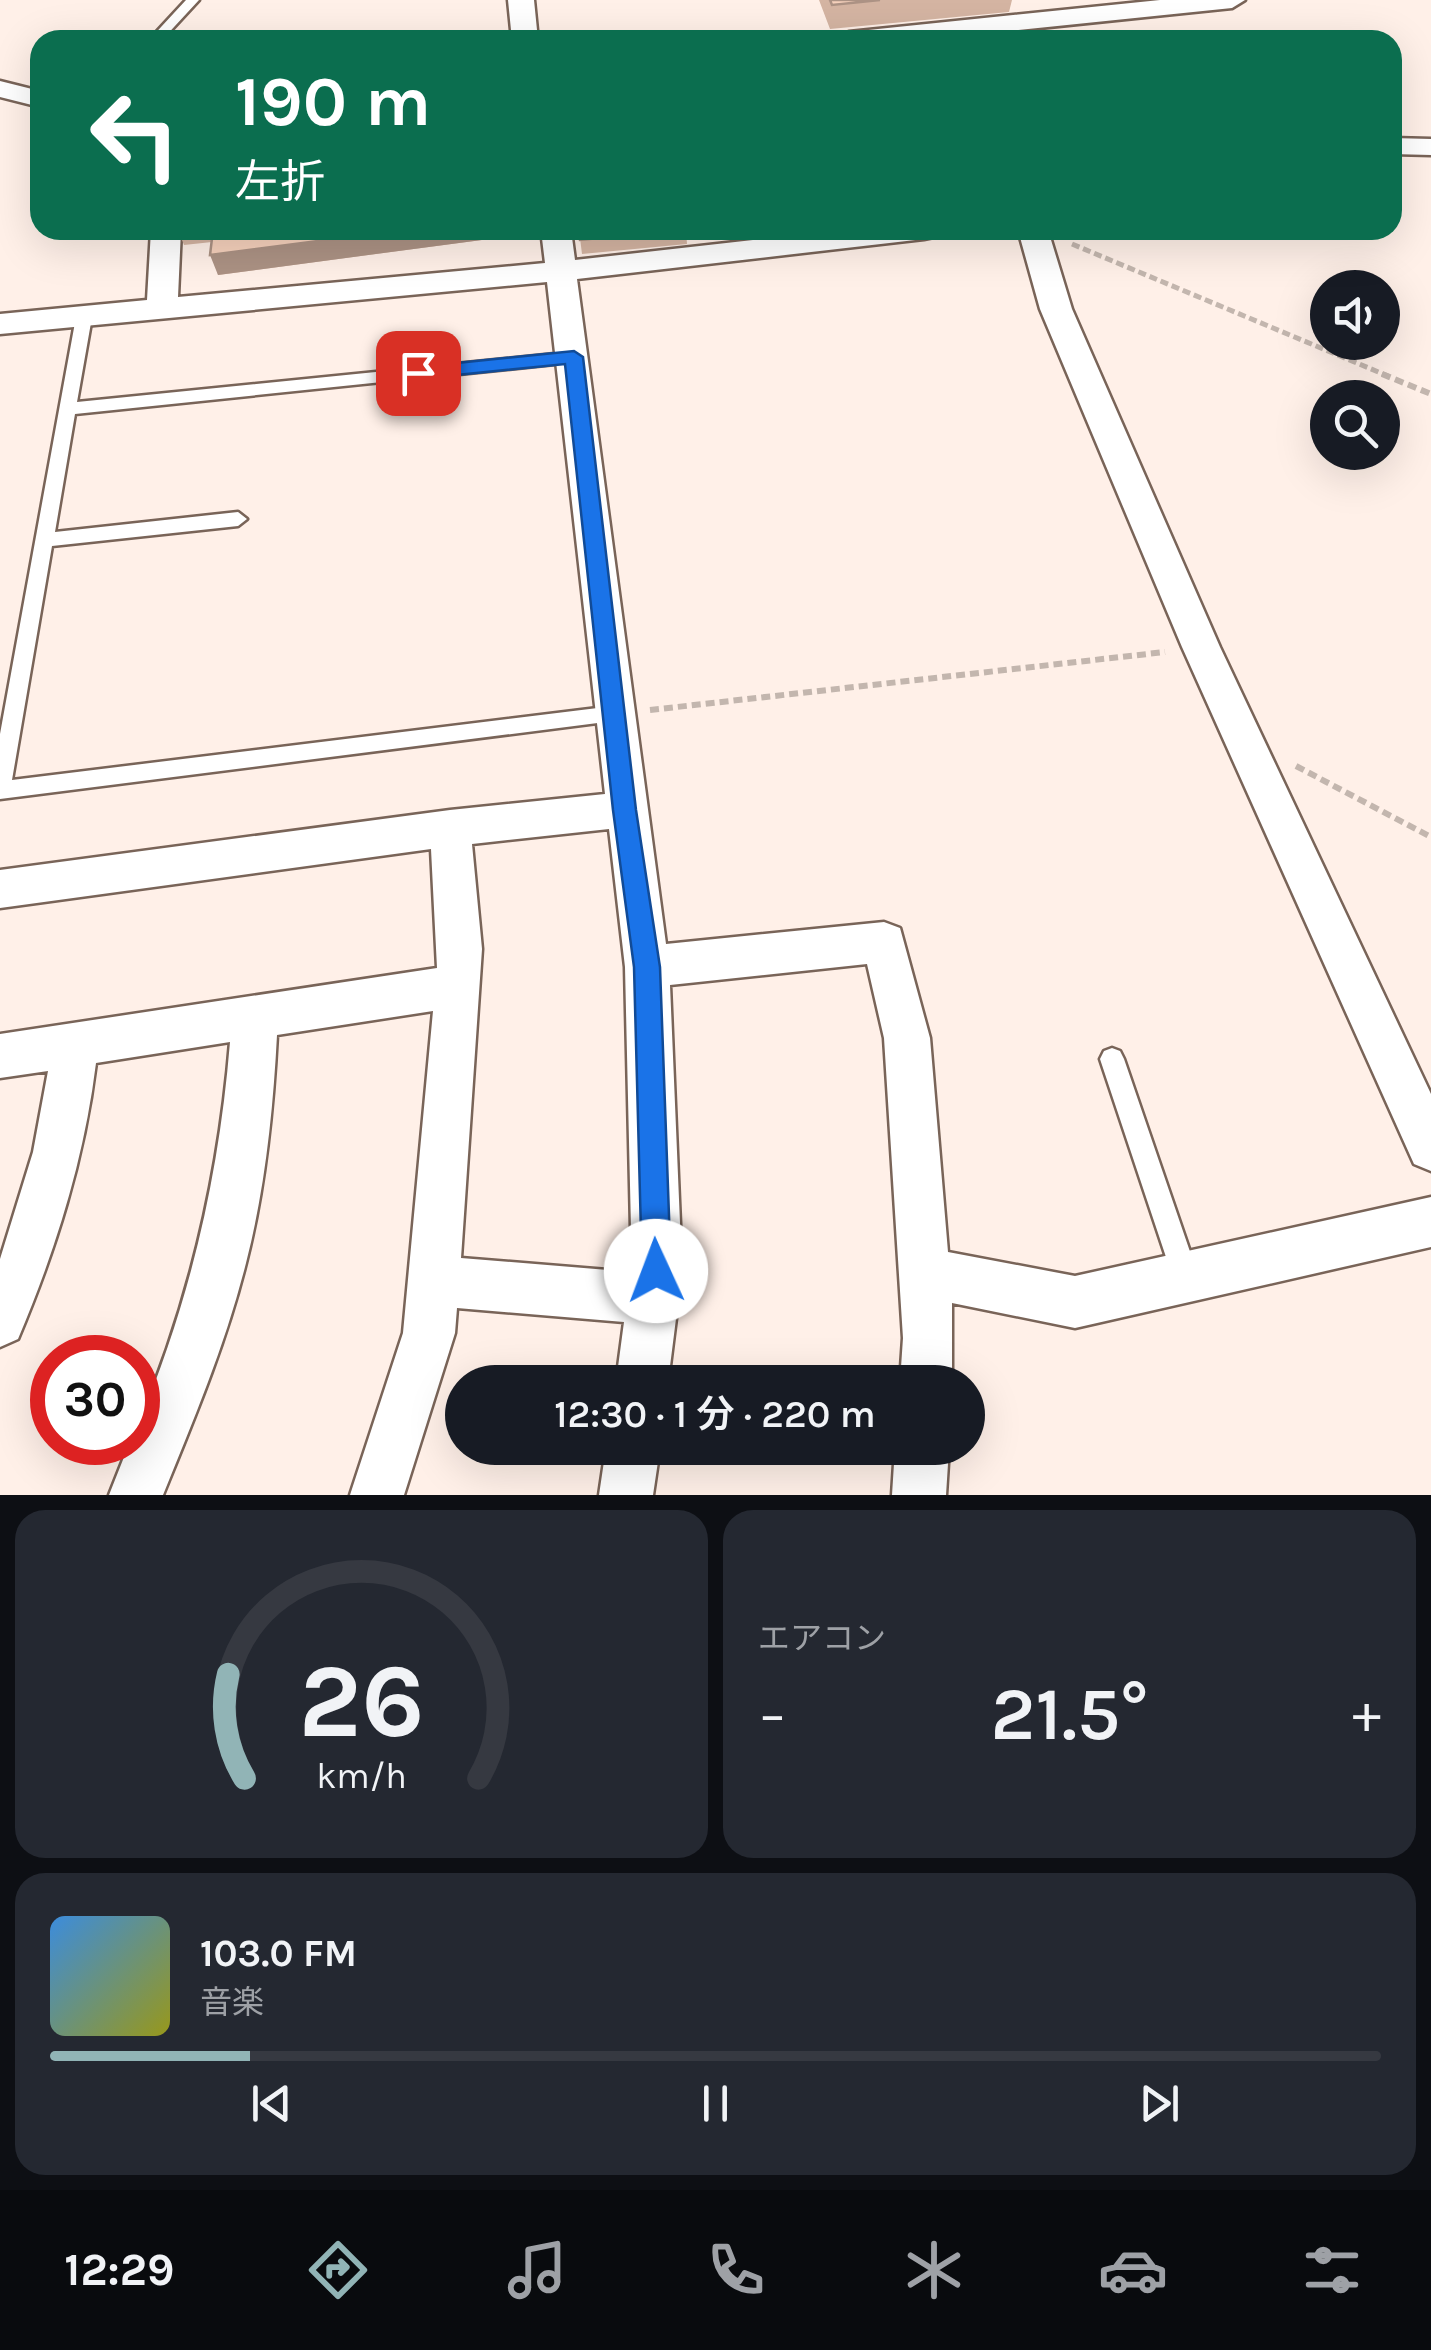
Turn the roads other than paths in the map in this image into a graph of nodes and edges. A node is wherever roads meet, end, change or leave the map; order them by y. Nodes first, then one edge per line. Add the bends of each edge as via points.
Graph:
1 (192, 0) edge
2 (521, 0) edge
3 (1232, 0) edge
4 (1104, 5) edge
5 (164, 30) edge
6 (524, 30) edge
7 (986, 30) edge
8 (1118, 30) edge
9 (0, 89) edge
10 (30, 96) edge
11 (1402, 146) edge
12 (1431, 146) edge
13 (165, 240) edge
14 (558, 240) edge
15 (838, 240) edge
16 (1046, 240) edge
17 (564, 272) junction
18 (162, 309) junction
19 (84, 317) junction
20 (0, 324) edge
21 (574, 357) junction
22 (68, 409) junction
23 (238, 519) dead end
24 (45, 540) junction
25 (614, 714) junction
26 (0, 790) edge
27 (625, 810) junction
28 (450, 828) junction
29 (0, 888) edge
30 (647, 967) junction
31 (458, 986) junction
32 (255, 1017) junction
33 (75, 1044) junction
34 (0, 1056) edge
35 (1112, 1059) dead end
36 (1431, 1148) edge
37 (1431, 1222) edge
38 (923, 1272) junction
39 (1186, 1278) junction
40 (434, 1280) junction
41 (653, 1299) junction
42 (0, 1321) edge
43 (644, 1365) edge
44 (927, 1365) edge
45 (630, 1465) edge
46 (921, 1465) edge
47 (136, 1495) edge
48 (377, 1495) edge
49 (626, 1495) edge
50 (919, 1495) edge

1 - 5 lane
2 - 6 street
3 - 4 street
4 - 7 street
4 - 8 street
9 - 10 street
11 - 12 street
13 - 18 street
14 - 17 street
15 - 17 street
16 - 36 street via 1056,310 1201,648
17 - 18 street
17 - 21 street
18 - 19 street
19 - 20 street
19 - 22 lane
21 - 22 lane
21 - 25 street
22 - 24 lane
23 - 24 lane
24 - 26 lane
25 - 26 lane
25 - 27 street
27 - 28 street
27 - 30 street
28 - 29 street
28 - 31 street
30 - 38 street via 884,942 907,1038
30 - 41 street
31 - 32 street
31 - 40 street
32 - 33 street
32 - 47 street via 229,1230 197,1342
33 - 34 street
33 - 42 street via 66,1126 38,1230
35 - 39 lane
37 - 39 street
38 - 39 street via 1075,1302
38 - 44 street
40 - 41 street
40 - 48 street via 429,1333
41 - 43 street
45 - 49 street
46 - 50 street

